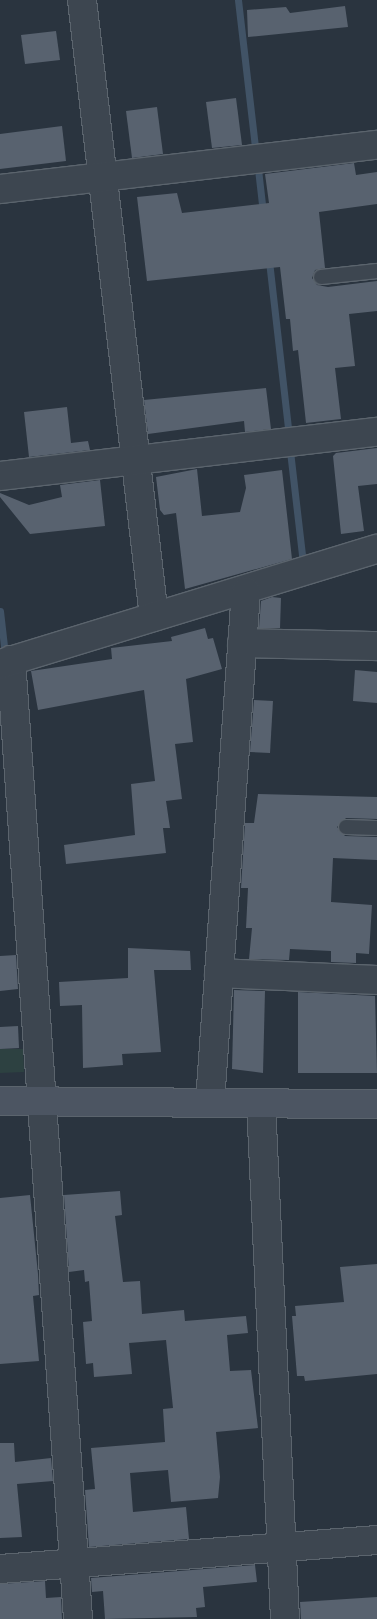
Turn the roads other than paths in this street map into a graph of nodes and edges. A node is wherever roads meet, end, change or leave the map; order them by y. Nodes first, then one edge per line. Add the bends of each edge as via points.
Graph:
1 (82, 0) edge
2 (377, 145) edge
3 (103, 177) junction
4 (0, 189) edge
5 (377, 271) edge
6 (321, 277) dead end
7 (377, 432) edge
8 (136, 459) junction
9 (0, 476) edge
10 (377, 549) edge
11 (246, 591) junction
12 (154, 617) junction
13 (242, 644) junction
14 (377, 646) edge
15 (6, 662) edge
16 (346, 827) dead end
17 (377, 828) edge
18 (219, 973) junction
19 (377, 980) edge
20 (0, 1100) edge
21 (40, 1101) junction
22 (210, 1102) junction
23 (262, 1103) junction
24 (377, 1104) edge
25 (377, 1540) edge
26 (280, 1547) junction
27 (74, 1563) junction
28 (0, 1569) edge
29 (78, 1619) edge
30 (285, 1619) edge

1 - 3 street
2 - 3 street
3 - 4 street
3 - 8 street
5 - 6 lane
7 - 8 street
8 - 9 street
8 - 12 street
10 - 11 street
11 - 12 street
11 - 13 street
12 - 15 street
13 - 14 street
13 - 18 street
15 - 21 street
16 - 17 lane
18 - 19 street
18 - 22 street
20 - 21 street
21 - 22 street
21 - 27 street
22 - 23 street
23 - 24 street
23 - 26 street
25 - 26 street
26 - 27 street
26 - 30 street
27 - 28 street
27 - 29 street

